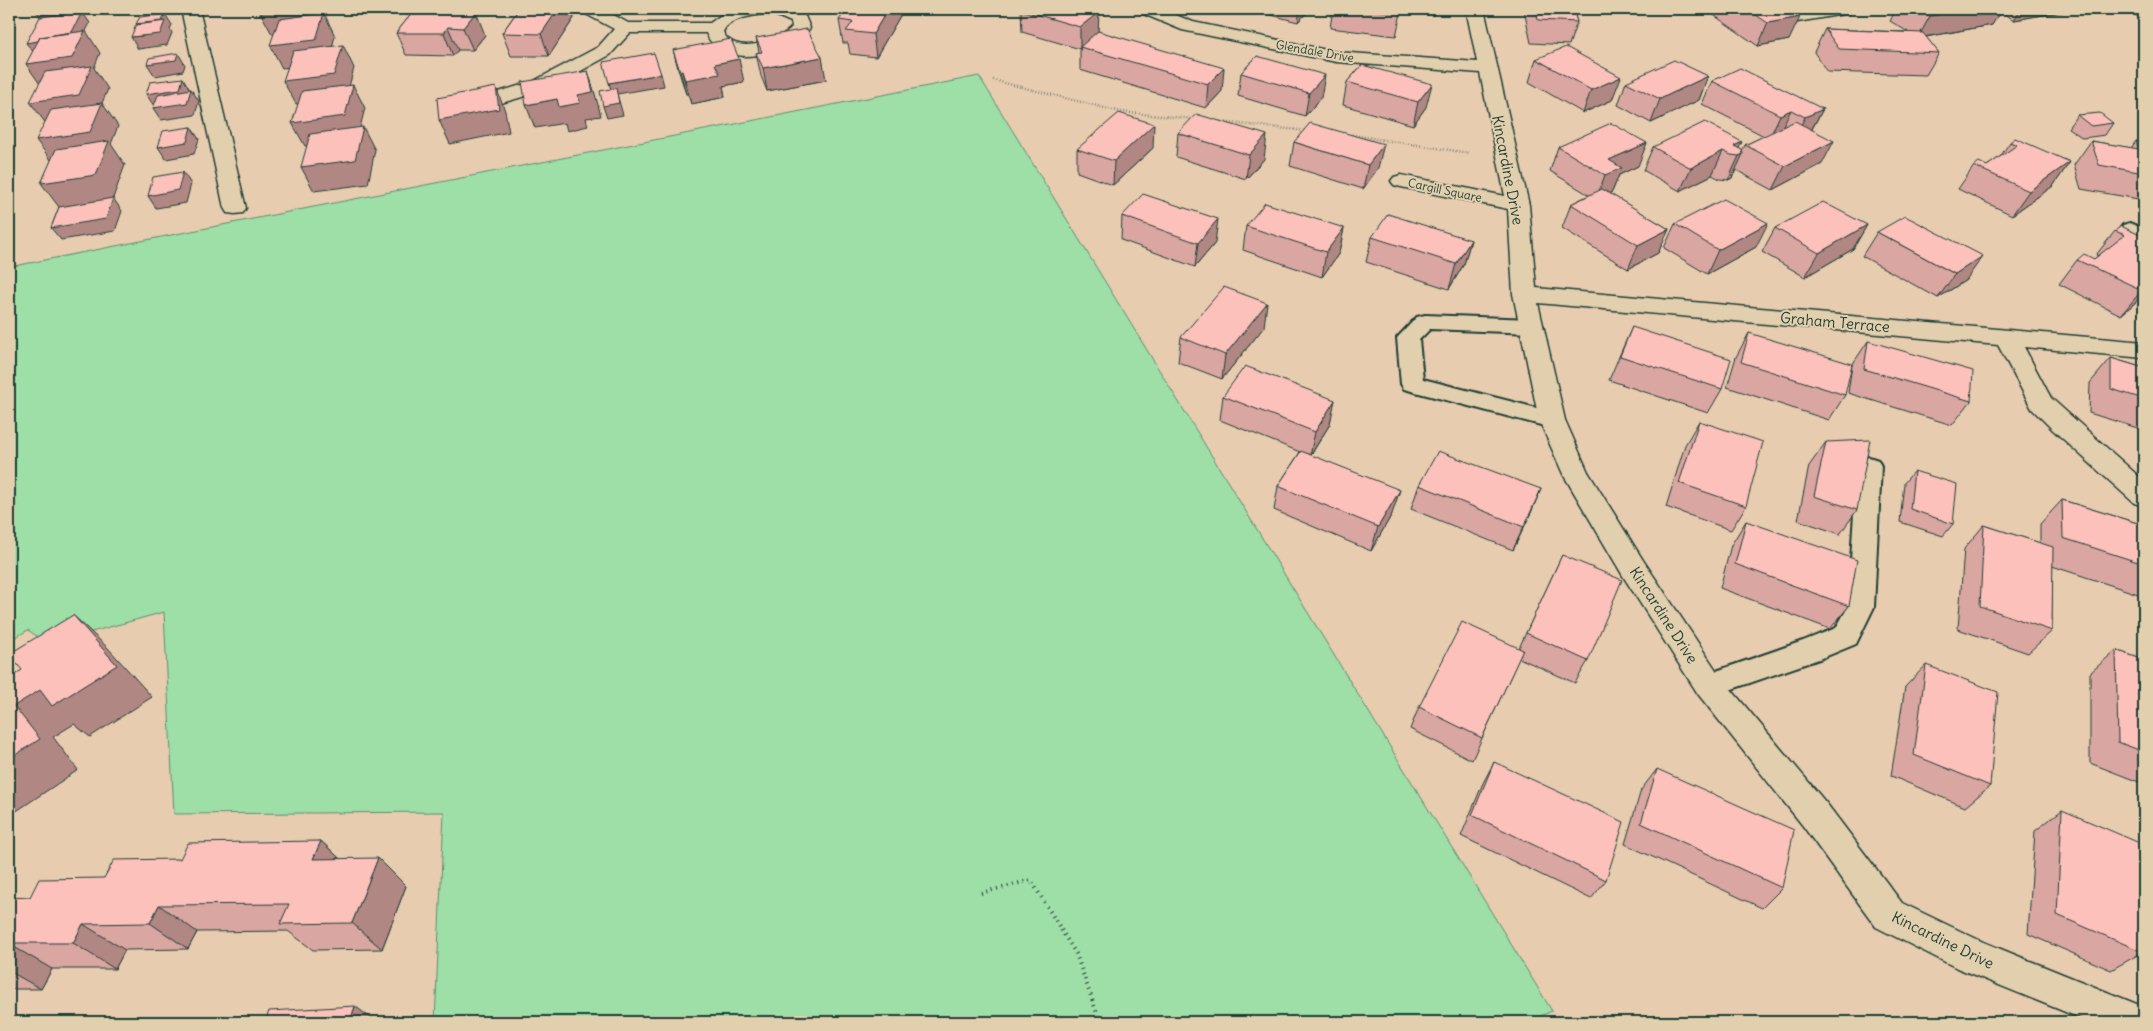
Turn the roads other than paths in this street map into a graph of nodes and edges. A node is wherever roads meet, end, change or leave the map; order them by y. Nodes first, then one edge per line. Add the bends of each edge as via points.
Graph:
1 (190, 9) edge
2 (590, 9) edge
3 (764, 9) edge
4 (1148, 9) edge
5 (1475, 9) edge
6 (1844, 9) edge
7 (1786, 19) edge
8 (625, 28) junction
9 (716, 28) junction
10 (1487, 68) junction
11 (458, 110) edge
12 (1401, 181) dead end
13 (1518, 205) junction
14 (236, 208) dead end
15 (1525, 294) junction
16 (1532, 326) junction
17 (2007, 338) junction
18 (2144, 350) edge
19 (1552, 420) junction
20 (1869, 466) edge
21 (2144, 496) edge
22 (1709, 685) junction
23 (2135, 1022) edge

1 - 14 street
2 - 8 street
3 - 9 street via 729,16
3 - 9 street via 791,13 800,20 801,28 797,35 773,47 740,49 724,45 717,39
4 - 10 street, Glendale Drive via 1188,26 1336,57
5 - 10 street, Kincardine Drive
6 - 7 street
8 - 9 street
8 - 11 street via 604,50 539,86
10 - 13 street, Kincardine Drive
12 - 13 street, Cargill Square
13 - 15 street, Kincardine Drive
15 - 16 street, Kincardine Drive
15 - 17 street, Graham Terrace
16 - 19 street, Kincardine Drive
16 - 19 lane via 1425,322 1408,338 1412,384
17 - 18 street, Graham Terrace
17 - 21 street via 2041,403
19 - 22 street, Kincardine Drive via 1576,474
20 - 22 lane via 1861,607 1846,636
22 - 23 street, Kincardine Drive via 1815,815 1889,915 1970,955

